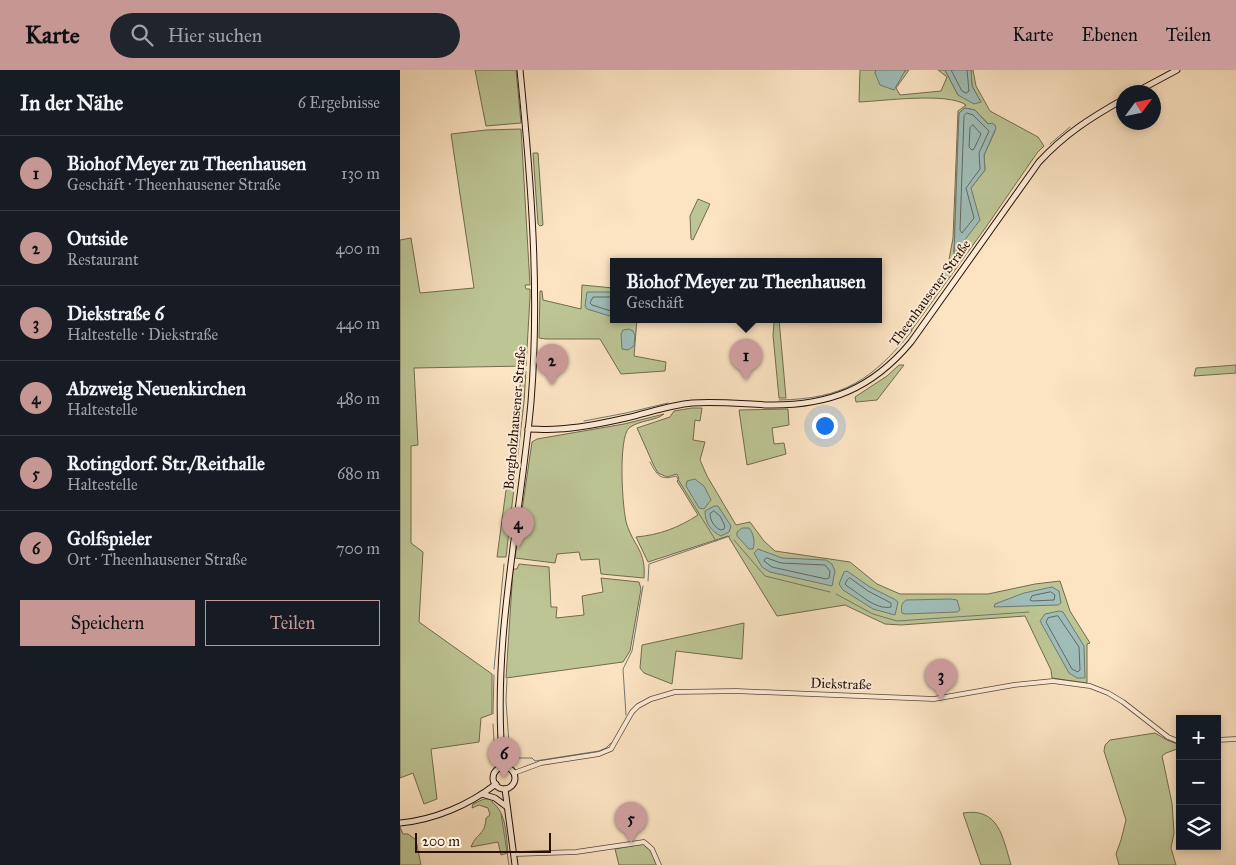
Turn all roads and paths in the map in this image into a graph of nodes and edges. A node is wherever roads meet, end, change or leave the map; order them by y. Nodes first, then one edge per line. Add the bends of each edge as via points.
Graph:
1 (520, 70) edge
2 (1177, 70) edge
3 (1149, 85) edge
4 (1116, 105) edge
5 (528, 429) junction
6 (1236, 739) edge
7 (1176, 740) edge
8 (1221, 740) edge
9 (503, 767) junction
10 (514, 773) junction
11 (496, 784) junction
12 (505, 789) junction
13 (482, 794) junction
14 (507, 807) junction
15 (400, 823) edge
16 (514, 854) junction
17 (515, 865) edge
18 (659, 865) edge

1 - 5 main road, Borgholzhausener Straße via 534,229 533,368
2 - 3 main road
4 - 5 main road, Theenhausener Straße via 1077,127 1039,162 911,342 881,373 864,385 812,402 776,405 692,403 580,427
5 - 9 main road, Borgholzhausener Straße via 503,630 500,719
6 - 8 street
7 - 10 street, Diekstraße via 1108,693 1090,686 1053,681 934,699 681,691 642,703 632,712 608,751 541,763
9 - 10 main road
9 - 11 main road via 494,774
10 - 12 main road via 514,783
11 - 12 main road
11 - 13 main road
12 - 14 main road
13 - 14 main road
13 - 15 main road via 460,807
14 - 16 main road
16 - 17 main road
16 - 18 street via 576,852 640,842 652,849

